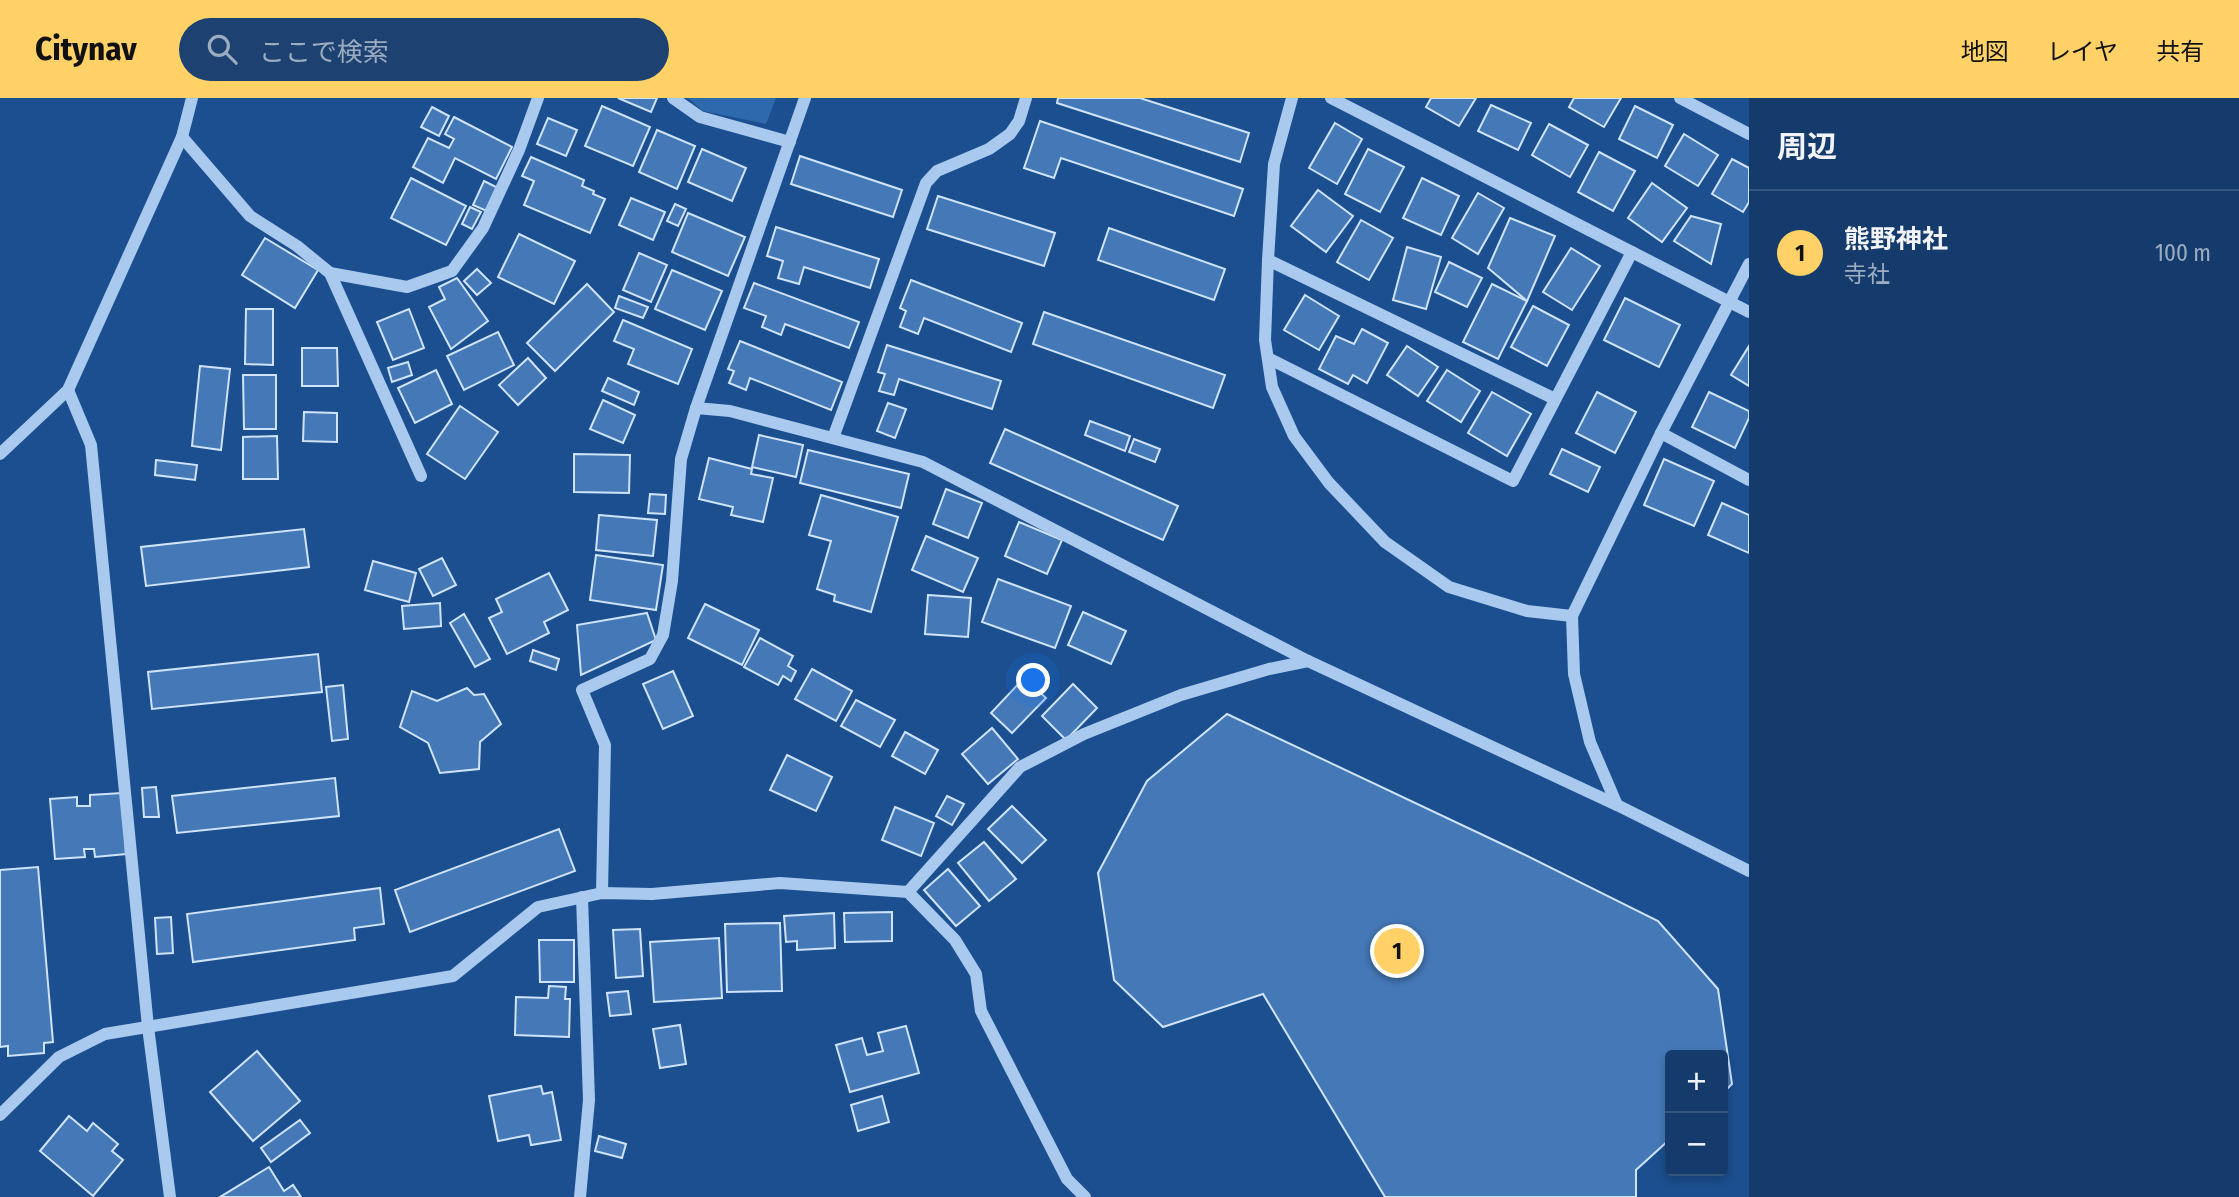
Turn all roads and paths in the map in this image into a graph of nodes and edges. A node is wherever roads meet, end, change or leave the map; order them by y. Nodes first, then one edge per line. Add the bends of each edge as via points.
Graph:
1 (192, 98) edge
2 (538, 98) edge
3 (673, 98) edge
4 (805, 98) edge
5 (1026, 98) edge
6 (1292, 98) edge
7 (1331, 98) edge
8 (1680, 98) edge
9 (1749, 134) edge
10 (183, 137) junction
11 (790, 142) junction
12 (1632, 252) junction
13 (1268, 260) junction
14 (1749, 264) edge
15 (330, 274) junction
16 (1729, 302) junction
17 (1749, 312) edge
18 (1268, 358) junction
19 (68, 390) junction
20 (1555, 399) junction
21 (696, 408) junction
22 (1661, 433) junction
23 (833, 438) junction
24 (0, 454) edge
25 (421, 476) dead end
26 (1749, 480) edge
27 (1572, 616) junction
28 (1308, 661) junction
29 (1617, 805) junction
30 (1749, 871) edge
31 (908, 892) junction
32 (602, 893) junction
33 (582, 897) junction
34 (148, 1027) junction
35 (0, 1115) edge
36 (170, 1197) edge
37 (580, 1197) edge
38 (1085, 1197) edge

1 - 10 street
2 - 15 street via 483,228 452,271 407,287
3 - 11 street via 701,117
4 - 11 street
5 - 23 street via 1010,134 989,149 937,171 926,183
6 - 13 street via 1274,164
7 - 12 street
8 - 9 street
10 - 15 street via 250,216
10 - 19 street
11 - 21 street
12 - 16 street
12 - 20 street
13 - 18 street
13 - 20 street
14 - 16 street
15 - 25 street
16 - 17 street
16 - 22 street
18 - 20 street via 1513,481
18 - 27 street via 1272,387 1294,436 1329,483 1385,542 1450,587 1527,611
19 - 24 street
19 - 34 street via 91,444
21 - 23 street via 730,411
21 - 32 street via 681,459 663,635 650,659 582,690 605,744
22 - 26 street
22 - 27 street
23 - 28 street via 923,461
27 - 29 street via 1574,674 1590,742
28 - 29 street
28 - 31 street via 1181,695 1084,734 1020,767
29 - 30 street
31 - 32 street via 780,883 652,894
31 - 38 street via 956,940 976,974 981,1011 1067,1179
32 - 33 street
33 - 34 street via 538,907 453,976
33 - 37 street via 589,1100
34 - 35 street via 105,1034 60,1057
34 - 36 street

